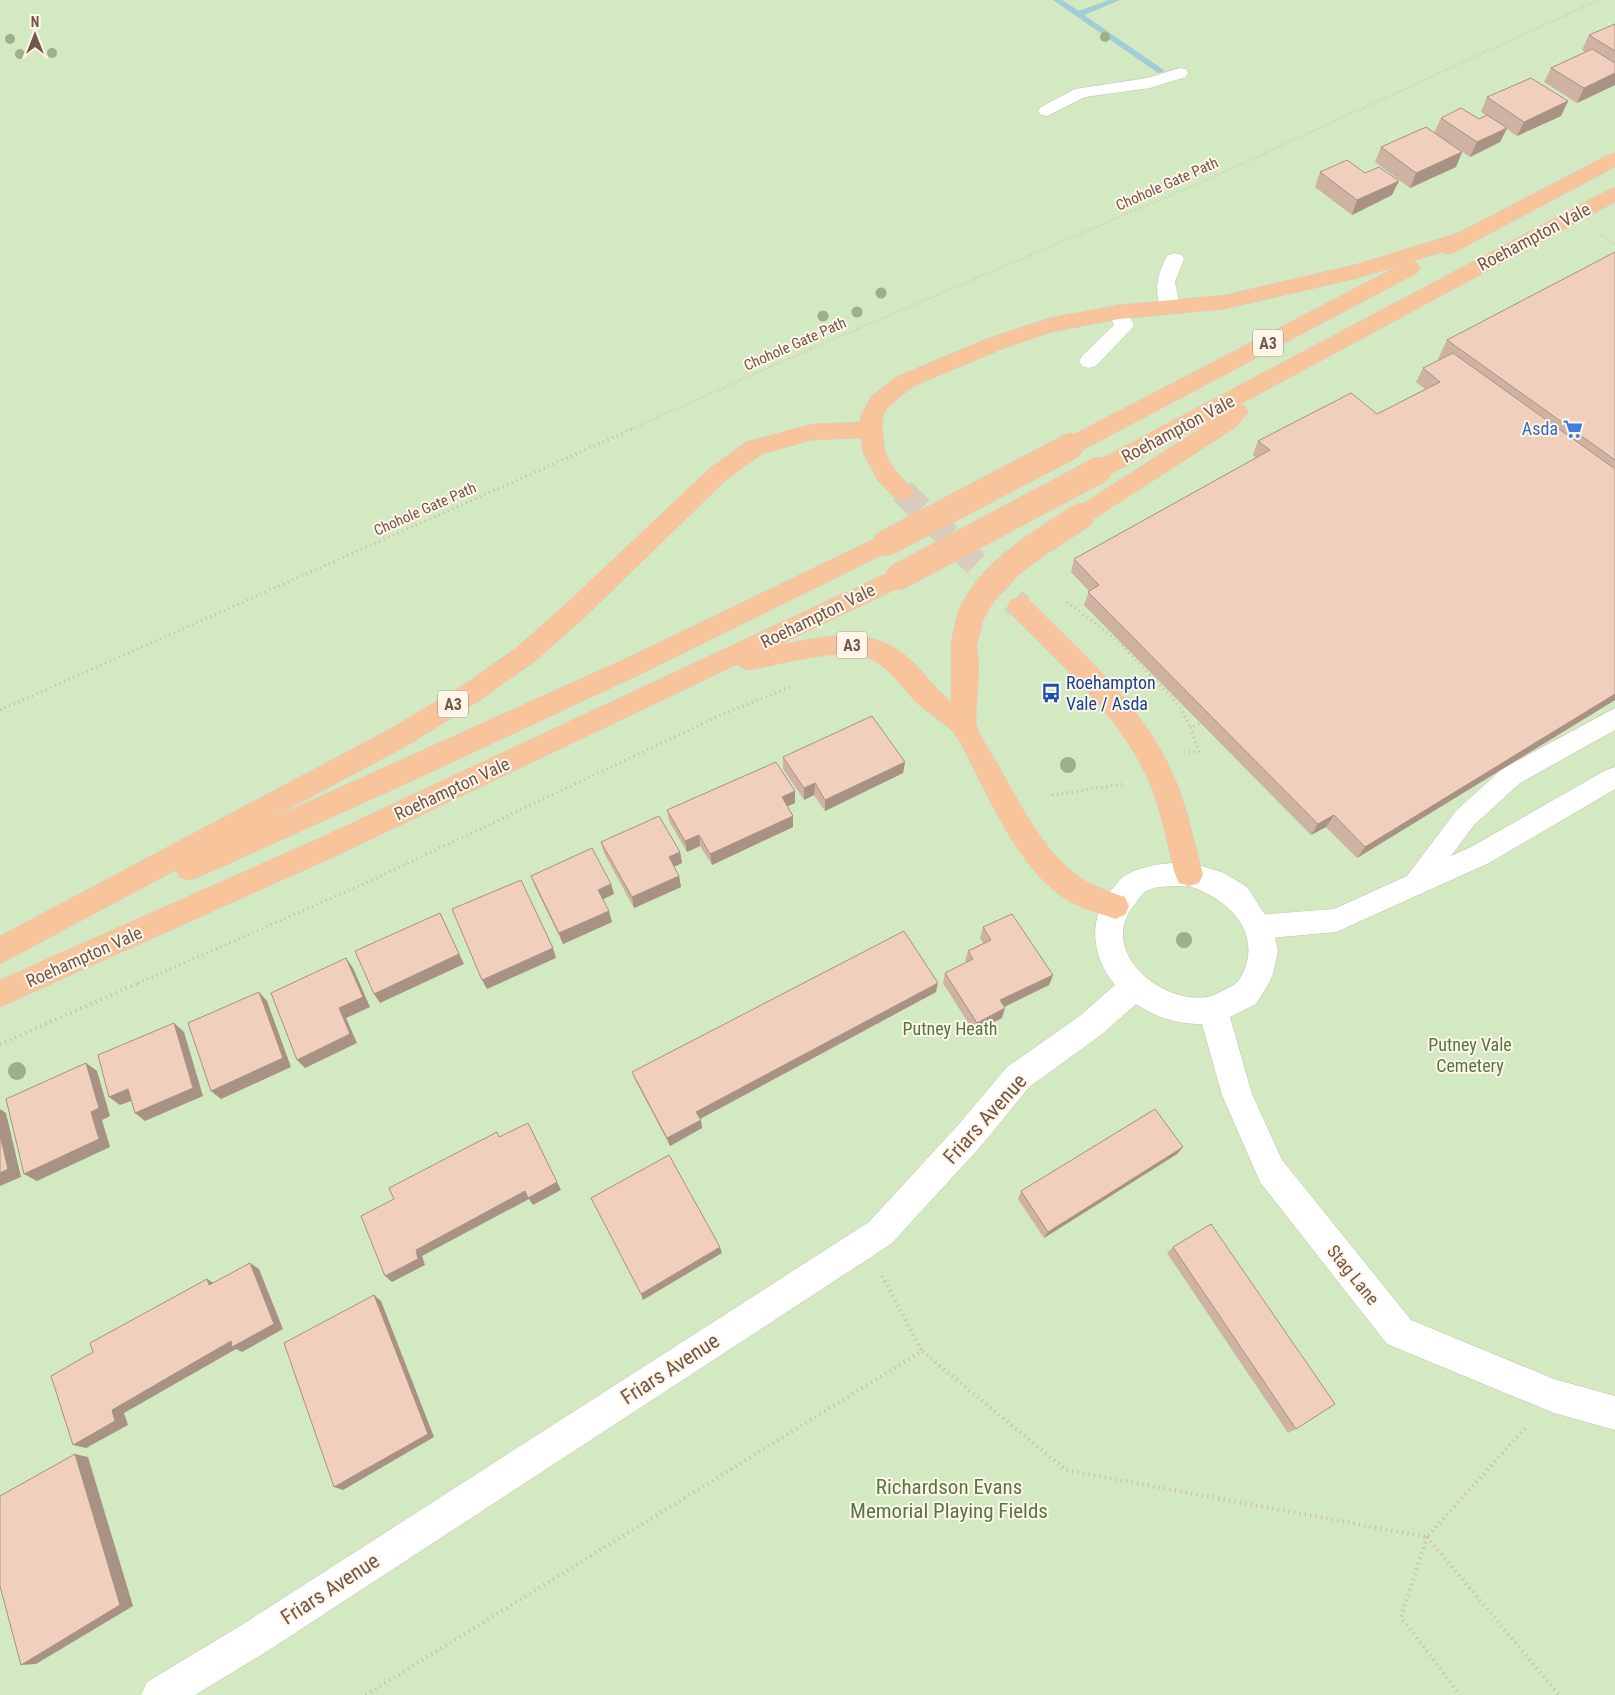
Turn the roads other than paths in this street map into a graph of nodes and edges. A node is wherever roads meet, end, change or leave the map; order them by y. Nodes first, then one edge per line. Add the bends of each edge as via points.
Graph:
1 (1180, 73) dead end
2 (1047, 111) dead end
3 (1615, 159) edge
4 (1615, 194) edge
5 (1464, 238) junction
6 (1175, 259) dead end
7 (1170, 306) junction
8 (1119, 312) junction
9 (1089, 361) dead end
10 (1266, 382) junction
11 (870, 429) junction
12 (902, 491) tunnel mouth
13 (1020, 607) tunnel mouth
14 (713, 666) junction
15 (1615, 718) edge
16 (963, 726) junction
17 (1615, 777) edge
18 (1189, 874) junction
19 (1417, 882) junction
20 (1115, 906) junction
21 (1259, 927) junction
22 (0, 951) edge
23 (1134, 987) junction
24 (0, 994) edge
25 (1213, 1010) junction
26 (1615, 1413) edge
27 (160, 1695) edge

1 - 2 lane via 1150,83 1082,93
3 - 5 highway, Roehampton Vale / A3
4 - 10 highway, Roehampton Vale / A3
5 - 7 highway, A3 via 1358,271 1263,294 1225,302
5 - 22 highway, Roehampton Vale / A3, bridge via 886,542 636,664 403,773
6 - 7 lane via 1166,282
7 - 8 highway, A3
8 - 9 lane via 1124,326
8 - 11 highway, A3 via 1049,325 904,382 879,403 872,414
10 - 14 highway, Roehampton Vale / A3, bridge via 898,577
10 - 16 highway, A3, bridge via 1228,421 1081,516 1008,568 988,589 972,613 964,643
11 - 12 highway, A3 via 874,453 886,475
11 - 22 highway, A3 via 812,432 754,448 718,474 525,655 471,693 399,737
13 - 18 highway via 1108,698 1148,752 1170,799
14 - 16 highway, A3 via 838,644 860,645 897,663 929,699
14 - 24 highway, Roehampton Vale / A3 via 341,841
15 - 19 lane via 1511,776 1465,818
16 - 20 highway, A3 via 1035,851 1079,892
17 - 19 lane via 1480,855
18 - 20 street via 1157,874 1134,884
18 - 21 street via 1214,882 1237,896
19 - 21 lane via 1336,920
20 - 23 street via 1108,928 1109,942 1117,966
21 - 25 street via 1264,951 1259,974 1246,994
23 - 25 street via 1158,1003 1186,1010
23 - 27 street, Friars Avenue via 1091,1026 1018,1077 970,1135 880,1232 253,1639
25 - 26 street, Stag Lane via 1237,1095 1271,1171 1399,1332 1554,1396

